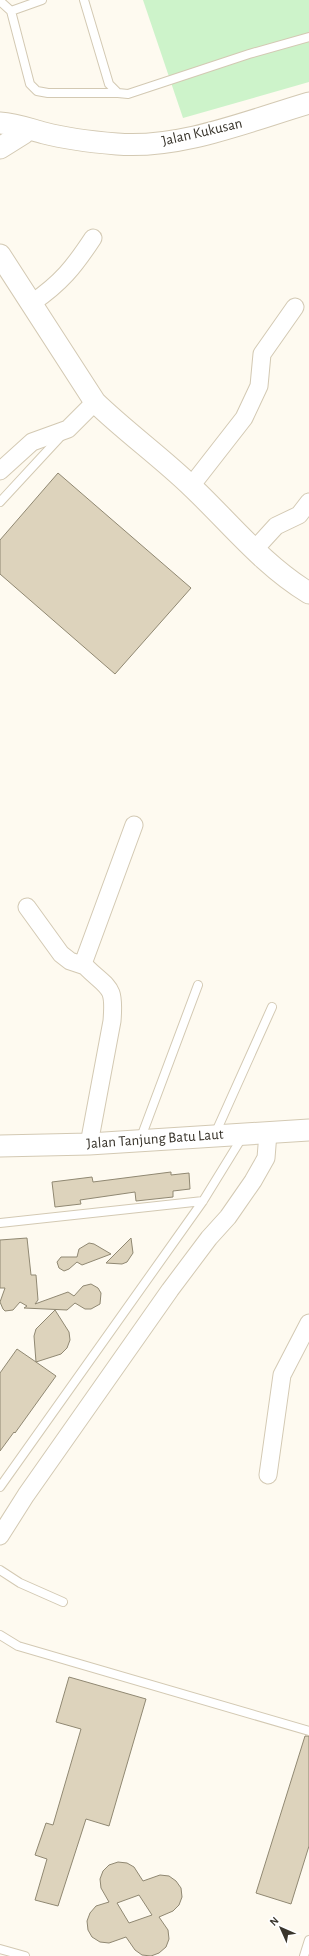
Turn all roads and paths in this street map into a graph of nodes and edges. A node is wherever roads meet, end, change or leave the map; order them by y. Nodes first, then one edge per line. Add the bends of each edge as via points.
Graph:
1 (42, 0) edge
2 (84, 0) edge
3 (0, 1) edge
4 (11, 11) junction
5 (309, 37) edge
6 (118, 93) junction
7 (309, 103) edge
8 (0, 113) edge
9 (0, 123) edge
10 (24, 130) junction
11 (0, 136) edge
12 (0, 148) edge
13 (93, 238) dead end
14 (0, 255) edge
15 (32, 303) junction
16 (295, 307) dead end
17 (95, 402) junction
18 (68, 428) junction
19 (0, 471) edge
20 (191, 486) junction
21 (0, 502) edge
22 (309, 502) edge
23 (254, 550) junction
24 (309, 593) edge
25 (134, 825) dead end
26 (27, 907) dead end
27 (85, 966) junction
28 (198, 985) dead end
29 (272, 1007) dead end
30 (309, 1130) edge
31 (268, 1133) junction
32 (244, 1134) junction
33 (214, 1135) junction
34 (140, 1141) junction
35 (89, 1144) junction
36 (0, 1146) edge
37 (203, 1201) junction
38 (0, 1223) edge
39 (309, 1323) edge
40 (268, 1475) dead end
41 (0, 1487) edge
42 (0, 1536) edge
43 (0, 1570) edge
44 (63, 1602) dead end
45 (0, 1635) edge
46 (309, 1731) edge
47 (309, 1940) edge
48 (0, 1949) edge
49 (25, 1956) edge
50 (304, 1956) edge

1 - 4 lane
2 - 6 lane via 109,84
3 - 4 lane
4 - 6 lane via 30,84 37,91
5 - 6 lane via 248,54 128,94
7 - 10 street, Jalan Kukusan via 200,136 170,142 117,144
8 - 10 street
9 - 10 street, Jalan Kukusan
10 - 11 street, Jalan Kukusan
10 - 12 street
13 - 15 street via 62,281
14 - 15 street
15 - 17 street
16 - 20 street via 262,354 259,386 244,418
17 - 18 street
17 - 20 street
18 - 19 street via 32,442
18 - 21 lane
20 - 23 street
22 - 23 street via 299,515 276,526
23 - 24 street via 268,564
25 - 27 street via 85,956
26 - 27 street via 61,954 70,961
27 - 35 street via 110,989 114,1003
28 - 34 lane
29 - 33 lane
30 - 31 street, Jalan Tanjung Batu Laut
31 - 32 street, Jalan Tanjung Batu Laut
31 - 42 street via 266,1158 253,1181 170,1290 26,1494
32 - 33 street, Jalan Tanjung Batu Laut
32 - 37 lane
33 - 34 street, Jalan Tanjung Batu Laut
34 - 35 street, Jalan Tanjung Batu Laut
35 - 36 street, Jalan Tanjung Batu Laut
37 - 38 lane
37 - 41 lane
39 - 40 street via 282,1375
43 - 44 lane via 20,1583
45 - 46 lane via 18,1646
47 - 50 lane
48 - 49 lane

